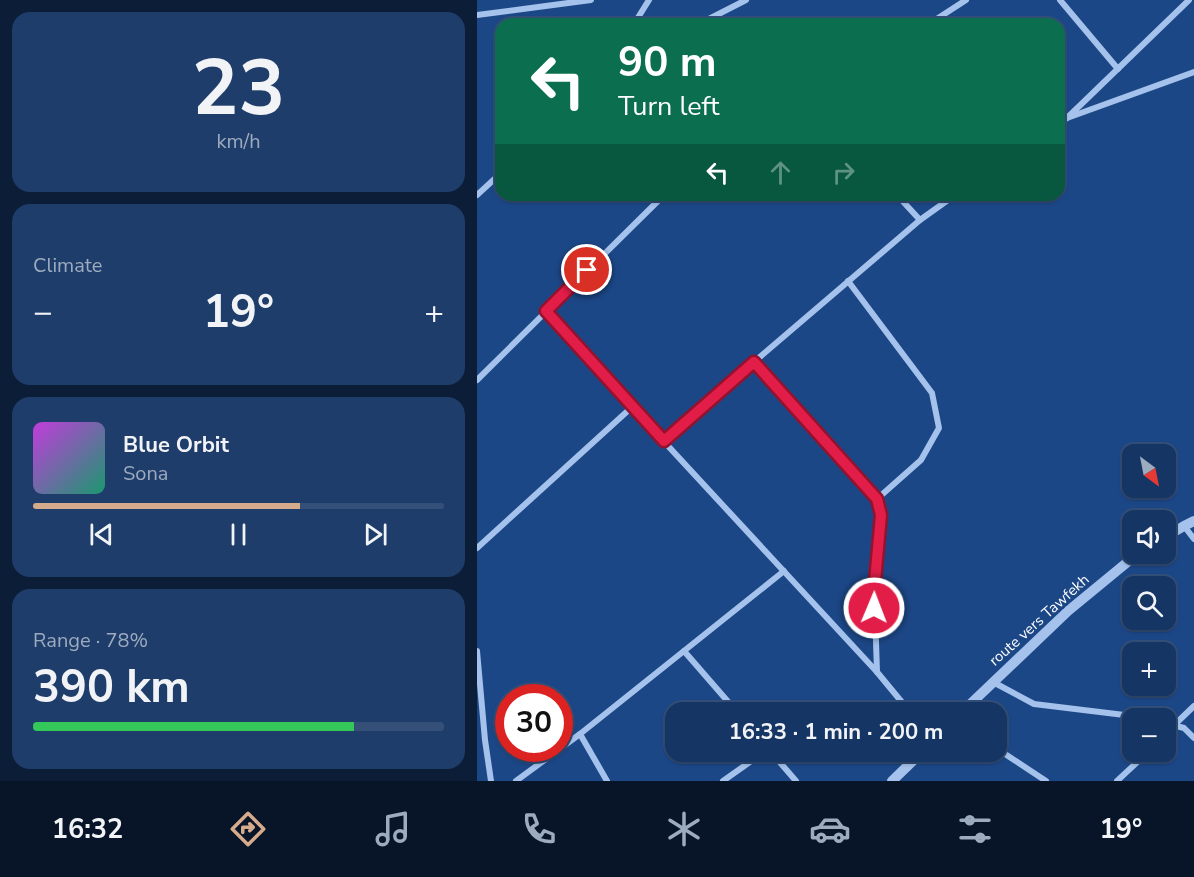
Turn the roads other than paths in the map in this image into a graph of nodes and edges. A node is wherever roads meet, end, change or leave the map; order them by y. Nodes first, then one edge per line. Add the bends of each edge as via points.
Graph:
1 (591, 0) edge
2 (649, 0) edge
3 (746, 0) edge
4 (1060, 0) edge
5 (1189, 0) edge
6 (961, 1) edge
7 (477, 15) edge
8 (638, 18) edge
9 (711, 18) edge
10 (937, 18) edge
11 (1118, 69) junction
12 (1194, 72) edge
13 (1067, 118) joint
14 (495, 178) edge
15 (477, 195) edge
16 (658, 201) edge
17 (903, 201) edge
18 (947, 201) edge
19 (920, 220) junction
20 (848, 281) junction
21 (546, 311) junction
22 (754, 362) junction
23 (477, 380) edge
24 (632, 407) junction
25 (664, 441) junction
26 (877, 499) junction
27 (1189, 523) edge
28 (1176, 531) edge
29 (1194, 539) edge
30 (477, 548) edge
31 (1125, 564) edge
32 (784, 572) junction
33 (477, 651) edge
34 (684, 651) junction
35 (877, 672) junction
36 (993, 682) junction
37 (728, 702) edge
38 (902, 702) edge
39 (972, 702) edge
40 (1194, 706) edge
41 (1122, 715) edge
42 (1176, 723) edge
43 (1176, 726) edge
44 (580, 734) junction
45 (1194, 738) edge
46 (485, 740) junction
47 (477, 743) edge
48 (1007, 755) edge
49 (750, 762) edge
50 (780, 762) edge
51 (912, 762) edge
52 (1137, 762) edge
53 (895, 780) edge
54 (491, 781) edge
55 (516, 781) edge
56 (607, 781) edge
57 (723, 781) edge
58 (796, 781) edge
59 (1046, 781) edge
60 (1117, 781) edge

1 - 7 street
2 - 8 street
3 - 9 street
4 - 11 street
5 - 11 street
6 - 10 street
11 - 13 street
12 - 13 street
14 - 15 street
16 - 21 street
17 - 19 street
18 - 19 street
19 - 20 street
20 - 22 street
20 - 26 street via 932,393 939,428 921,460
21 - 23 street
21 - 24 street
22 - 25 street
22 - 26 street
24 - 25 street
24 - 30 street
25 - 32 street
26 - 35 street via 881,515 874,608
27 - 28 street
27 - 29 street
31 - 36 street, route vers Tawfekh via 1068,610
32 - 34 street
32 - 35 street
33 - 46 street
34 - 37 street
34 - 44 street
35 - 38 street
36 - 39 street, route vers Tawfekh
36 - 41 street via 1034,704
40 - 42 street
43 - 45 street
44 - 55 street
44 - 56 street
46 - 47 street
46 - 54 street
48 - 59 street
49 - 57 street
50 - 58 street
51 - 53 street
52 - 60 street

